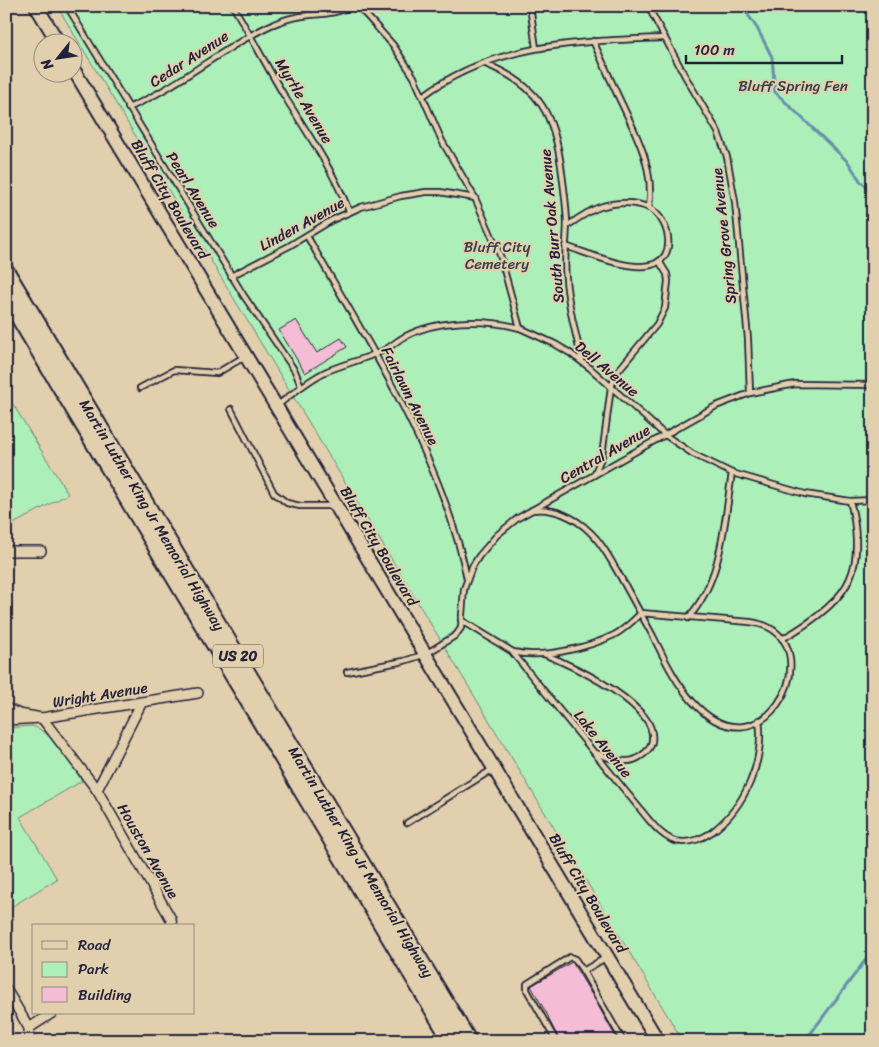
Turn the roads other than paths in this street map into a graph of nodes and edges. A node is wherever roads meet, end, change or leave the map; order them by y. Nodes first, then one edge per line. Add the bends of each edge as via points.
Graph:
1 (36, 6) edge
2 (67, 6) edge
3 (233, 6) edge
4 (349, 6) edge
5 (358, 6) edge
6 (530, 6) edge
7 (648, 6) edge
8 (52, 32) edge
9 (251, 35) junction
10 (665, 38) junction
11 (593, 42) junction
12 (536, 48) junction
13 (483, 63) junction
14 (81, 82) edge
15 (423, 96) junction
16 (128, 108) junction
17 (475, 198) junction
18 (649, 208) junction
19 (349, 211) junction
20 (566, 226) junction
21 (307, 236) junction
22 (565, 246) junction
23 (659, 261) junction
24 (6, 272) edge
25 (231, 276) junction
26 (6, 295) edge
27 (520, 328) junction
28 (375, 354) junction
29 (245, 357) junction
30 (582, 361) junction
31 (873, 385) edge
32 (301, 386) junction
33 (611, 387) junction
34 (140, 388) dead end
35 (750, 393) junction
36 (276, 407) junction
37 (230, 409) dead end
38 (665, 434) junction
39 (732, 473) junction
40 (594, 475) junction
41 (873, 500) edge
42 (850, 502) junction
43 (336, 506) junction
44 (532, 510) junction
45 (41, 551) dead end
46 (6, 552) edge
47 (467, 579) junction
48 (641, 613) junction
49 (688, 618) junction
50 (462, 620) junction
51 (782, 639) junction
52 (513, 652) junction
53 (426, 654) junction
54 (543, 654) junction
55 (347, 672) dead end
56 (198, 693) dead end
57 (142, 702) junction
58 (6, 708) edge
59 (42, 718) junction
60 (6, 720) edge
61 (760, 720) junction
62 (593, 752) junction
63 (495, 768) junction
64 (97, 790) junction
65 (407, 823) dead end
66 (172, 924) edge
67 (608, 956) junction
68 (583, 972) junction
69 (6, 989) edge
70 (50, 1014) edge
71 (29, 1028) junction
72 (29, 1041) edge
73 (452, 1041) edge
74 (468, 1041) edge
75 (556, 1041) edge
76 (624, 1041) edge
77 (658, 1041) edge

1 - 8 street
2 - 16 lane, Pearl Avenue
3 - 9 lane, Myrtle Avenue
4 - 9 lane, Cedar Avenue via 339,11 287,19
5 - 15 lane via 393,45
6 - 12 lane
7 - 10 lane, Spring Grove Avenue
9 - 16 lane, Cedar Avenue via 186,78
9 - 19 lane, Myrtle Avenue via 272,76 324,159
10 - 11 lane
10 - 35 lane, Spring Grove Avenue via 718,132 727,157 735,202
11 - 12 lane
11 - 18 lane via 644,154 650,183
12 - 13 lane
13 - 15 lane via 450,77
13 - 20 lane, South Burr Oak Avenue via 519,81 536,96 548,115 559,148
14 - 29 street, Bluff City Boulevard
15 - 17 lane via 442,140
16 - 25 lane, Pearl Avenue
17 - 19 lane, Linden Avenue via 440,192 415,193
17 - 27 lane via 500,255
18 - 20 lane via 625,203 602,206
18 - 23 lane via 661,219 668,233 667,249
19 - 21 lane, Linden Avenue
20 - 22 lane, South Burr Oak Avenue
21 - 25 lane, Linden Avenue
21 - 28 lane, Fairlawn Avenue
22 - 23 lane via 630,265 648,266
22 - 30 lane, South Burr Oak Avenue via 568,295
23 - 33 lane via 668,281 662,316 624,362
24 - 74 highway, Martin Luther King Jr Memorial Highway / US 20
25 - 32 lane, Pearl Avenue via 290,364
26 - 73 highway, Martin Luther King Jr Memorial Highway / US 20
27 - 28 lane, Dell Avenue via 480,323 430,327 403,337
27 - 30 lane, Dell Avenue
28 - 32 lane, Dell Avenue via 326,372
28 - 47 lane, Fairlawn Avenue via 437,479
29 - 34 lane via 217,373 174,370
29 - 36 street, Bluff City Boulevard
30 - 33 lane, Dell Avenue
31 - 35 lane, Central Avenue via 795,384
32 - 36 lane, Dell Avenue
33 - 38 lane, Dell Avenue
33 - 40 lane via 602,456
35 - 38 lane, Central Avenue via 716,406
36 - 43 street, Bluff City Boulevard
37 - 43 lane via 274,493 287,503 300,506
38 - 39 lane, Dell Avenue via 693,454
38 - 40 lane, Central Avenue
39 - 42 lane, Dell Avenue via 805,494
39 - 49 lane via 713,577
40 - 44 lane, Central Avenue
41 - 42 lane, Dell Avenue
42 - 51 lane via 856,539 850,579 818,614
43 - 53 street, Bluff City Boulevard
44 - 47 lane, Central Avenue via 497,535 479,556
44 - 48 lane via 563,514 590,533 610,558
45 - 46 street
47 - 50 lane, Central Avenue via 462,598
48 - 49 lane
48 - 54 lane via 614,635
48 - 61 lane via 675,678 709,717 727,726 744,726
49 - 51 lane via 760,624
50 - 52 lane
50 - 53 lane via 456,635
51 - 61 lane via 789,657 787,685 779,702
52 - 54 lane
52 - 62 lane, Lake Avenue
53 - 55 lane
53 - 63 street, Bluff City Boulevard
54 - 62 lane via 620,696 641,712 651,728 653,735 649,749 632,761 619,761
56 - 57 street, Wright Avenue
57 - 59 street, Wright Avenue
57 - 64 street
58 - 59 street
59 - 60 street, Wright Avenue
59 - 64 street, Houston Avenue
61 - 62 lane, Lake Avenue via 759,751 745,794 716,829 698,839 682,842 660,832
63 - 65 lane
63 - 67 street, Bluff City Boulevard
64 - 66 street, Houston Avenue
67 - 68 lane
67 - 77 street, Bluff City Boulevard
68 - 75 lane via 570,957 528,984 526,990
68 - 76 lane
69 - 71 street
70 - 71 street
71 - 72 street

